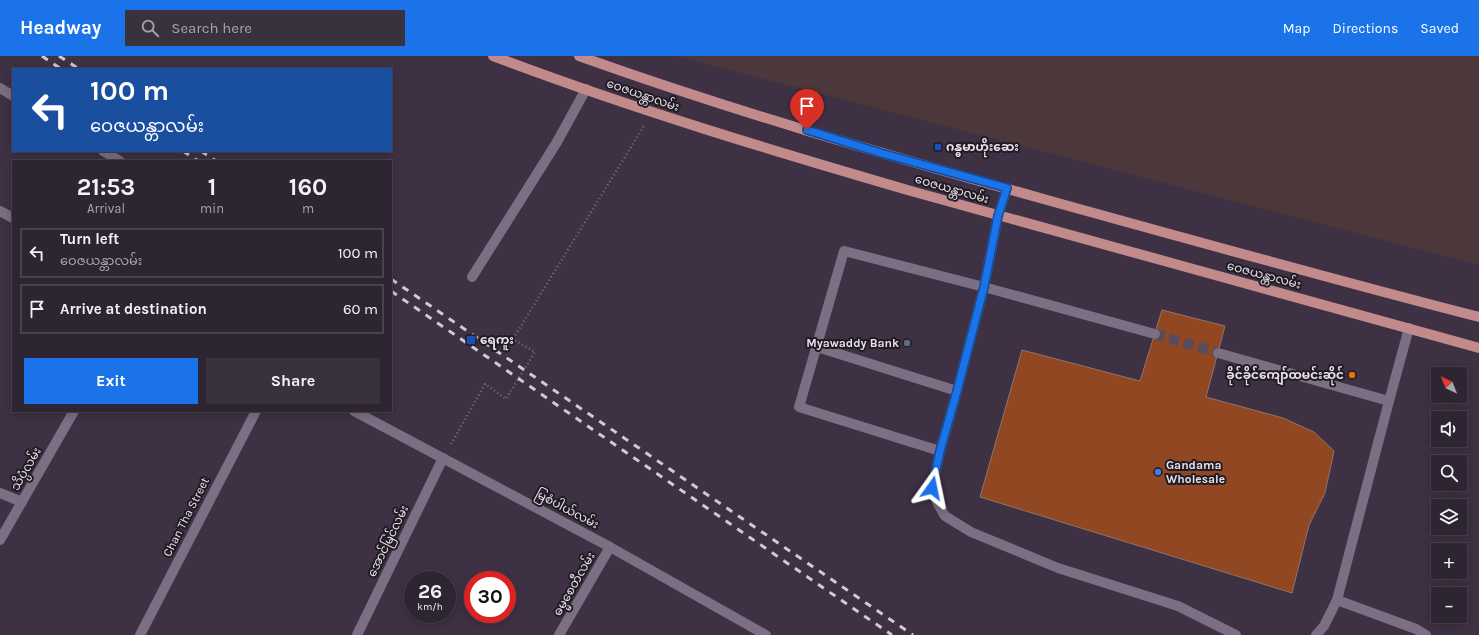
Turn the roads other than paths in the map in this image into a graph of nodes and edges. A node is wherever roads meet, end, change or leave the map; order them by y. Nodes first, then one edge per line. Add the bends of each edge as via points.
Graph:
1 (493, 56) edge
2 (579, 56) edge
3 (0, 88) edge
4 (586, 89) junction
5 (12, 95) edge
6 (105, 152) edge
7 (118, 160) edge
8 (1007, 188) junction
9 (0, 211) edge
10 (998, 216) junction
11 (12, 217) edge
12 (472, 277) dead end
13 (984, 287) junction
14 (1479, 317) edge
15 (1409, 328) junction
16 (1155, 334) tunnel mouth
17 (817, 347) junction
18 (1479, 348) edge
19 (1218, 353) tunnel mouth
20 (957, 391) junction
21 (1389, 401) junction
22 (73, 412) edge
23 (255, 412) edge
24 (356, 412) edge
25 (940, 451) junction
26 (443, 458) junction
27 (0, 493) edge
28 (22, 502) junction
29 (0, 540) edge
30 (610, 547) junction
31 (1336, 600) junction
32 (140, 635) edge
33 (356, 635) edge
34 (559, 635) edge
35 (766, 635) edge
36 (1236, 635) edge
37 (1316, 635) edge
38 (1426, 635) edge

1 - 4 main road, ဝေဇယန္တာလမ်း
2 - 8 main road, ဝေဇယန္တာလမ်း via 660,85 881,153
3 - 5 street
4 - 10 main road, ဝေဇယန္တာလမ်း via 652,113 806,161
4 - 12 street via 557,142
6 - 7 street
8 - 10 street
8 - 14 main road, ဝေဇယန္တာလမ်း via 1324,277
9 - 11 street
10 - 13 street
10 - 15 main road, ဝေဇယန္တာလမ်း
13 - 16 street
13 - 17 street via 844,251
13 - 20 street
15 - 18 main road, ဝေဇယန္တာလမ်း
15 - 21 street
17 - 20 street
17 - 25 street via 799,407
19 - 21 street
20 - 25 street
21 - 31 street
22 - 28 street, သိပ္ပံလမ်း
23 - 32 street, Chan Tha Street
24 - 26 street, မြစံပါယ်လမ်း
25 - 36 street via 932,488 945,516 971,532 1058,568 1178,606
26 - 30 street, မြစံပါယ်လမ်း
26 - 33 street, အောင်မြင်လမ်း
27 - 28 street
28 - 29 street, သိပ္ပံလမ်း
30 - 34 street, ဓမ္မစေတီလမ်း
30 - 35 street, မြစံပါယ်လမ်း
31 - 37 street via 1324,626
31 - 38 street

